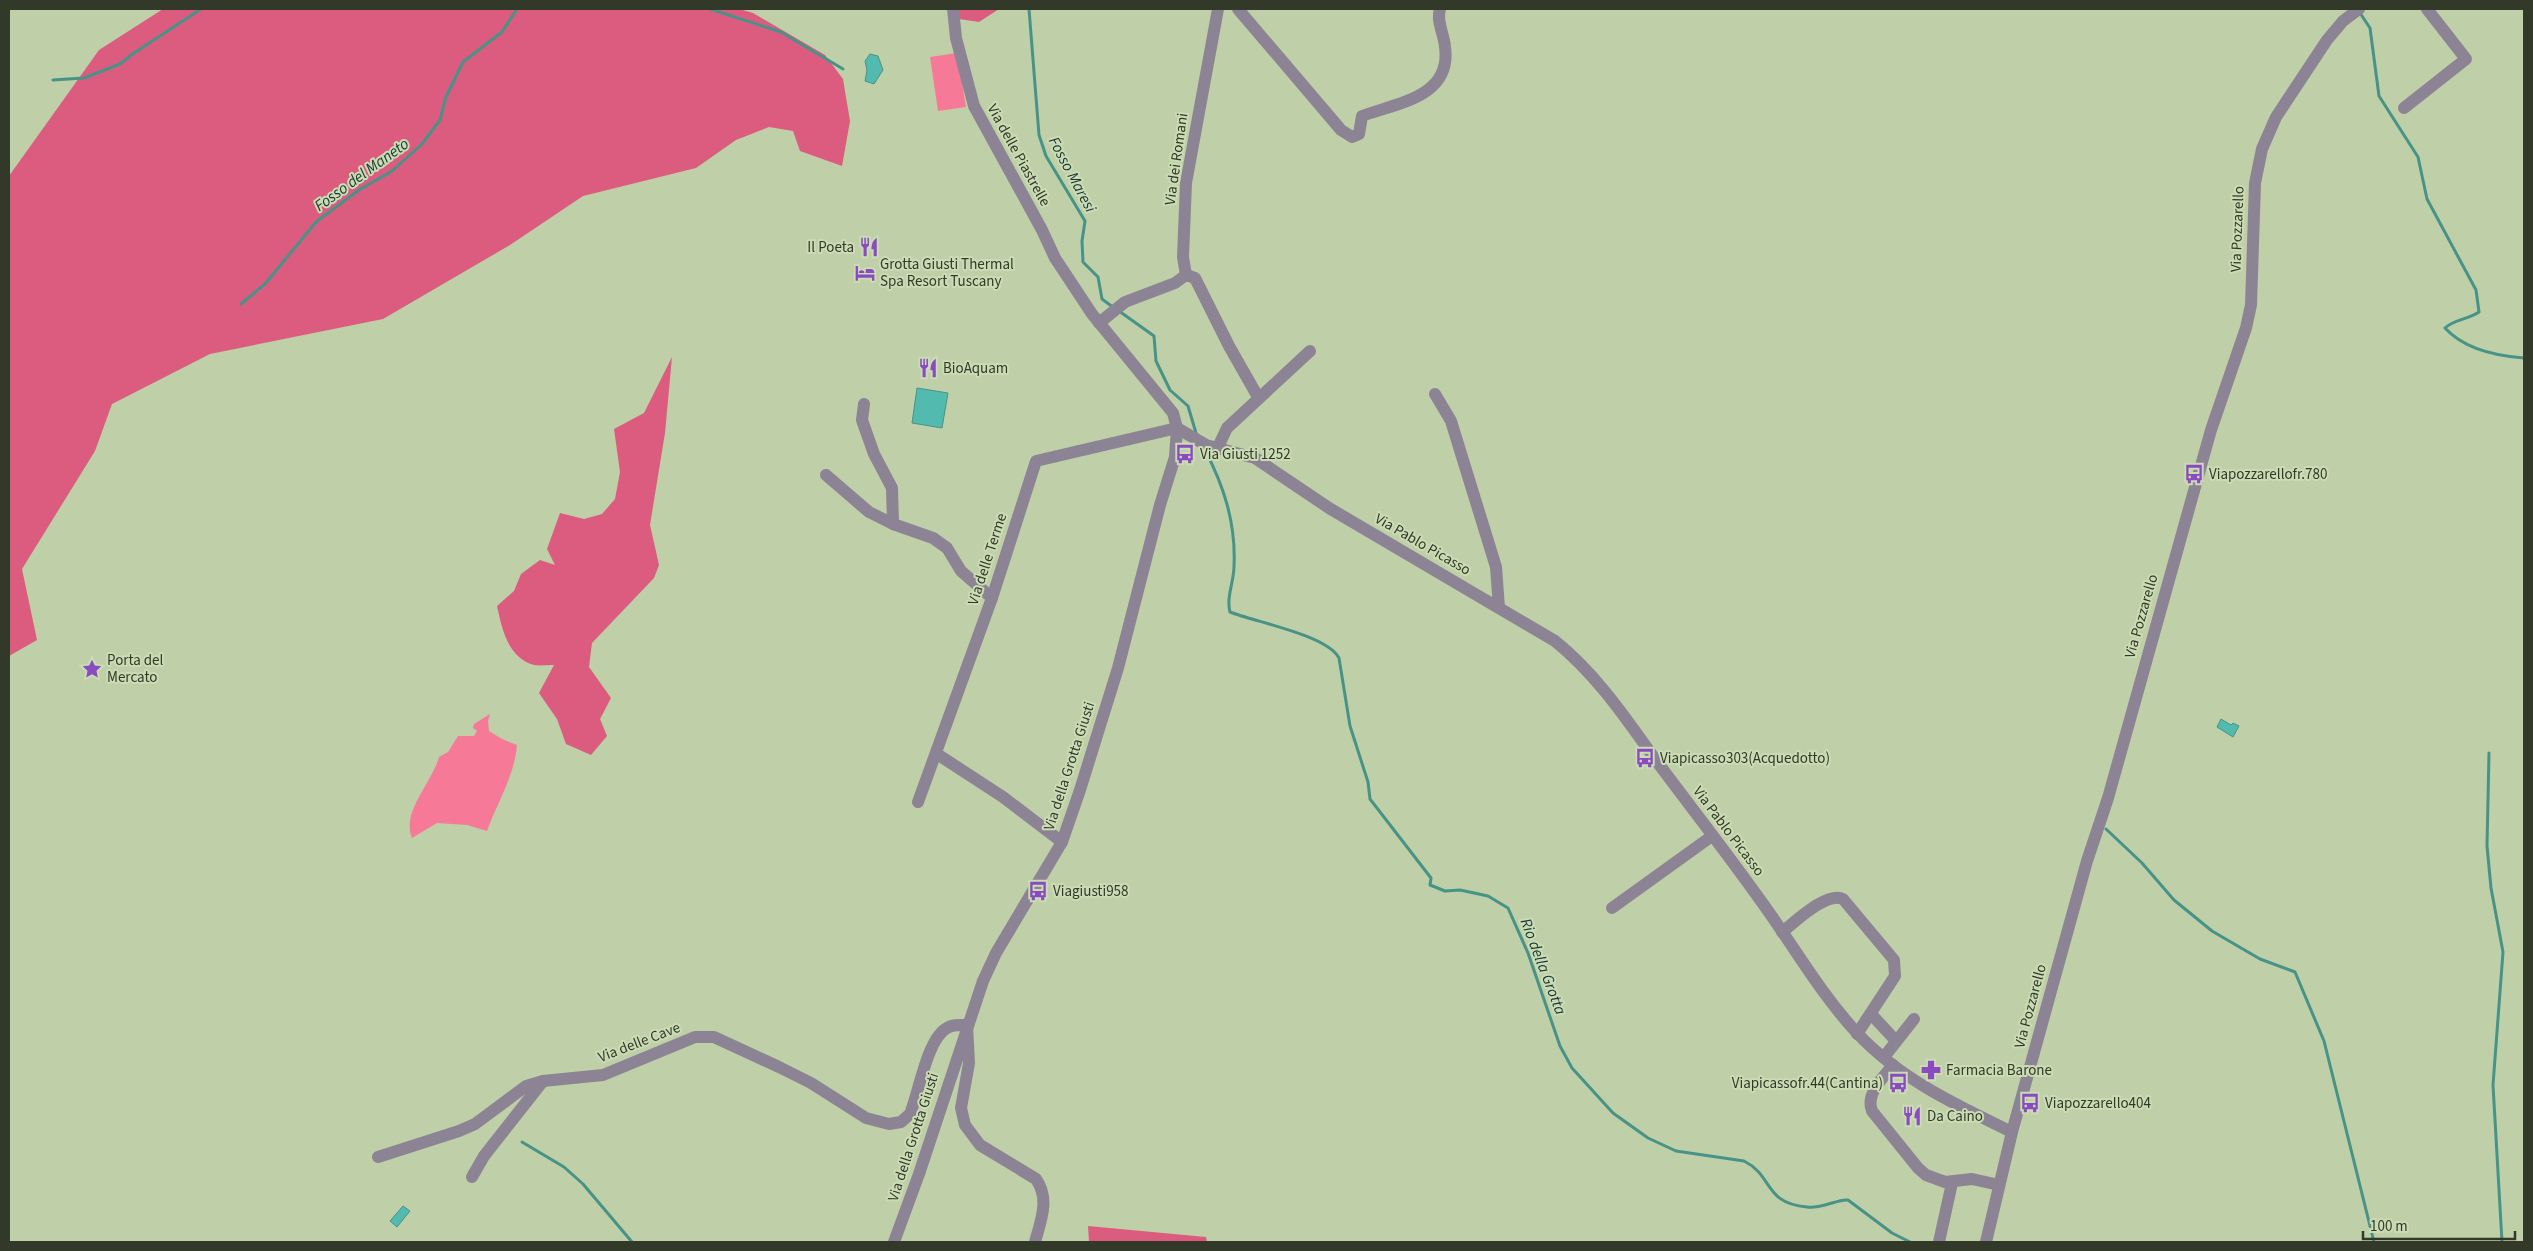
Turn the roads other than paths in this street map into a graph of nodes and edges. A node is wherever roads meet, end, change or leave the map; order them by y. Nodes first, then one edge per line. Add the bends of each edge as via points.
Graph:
1 (953, 9) edge
2 (1218, 9) edge
3 (1238, 9) edge
4 (1440, 9) edge
5 (2359, 9) edge
6 (2427, 9) edge
7 (2404, 108) dead end
8 (1186, 275) junction
9 (1086, 306) joint
10 (1099, 323) junction
11 (1310, 351) dead end
12 (1435, 394) dead end
13 (1258, 397) junction
14 (864, 404) dead end
15 (1177, 428) junction
16 (1206, 444) junction
17 (826, 475) dead end
18 (893, 524) junction
19 (992, 598) junction
20 (1500, 608) junction
21 (937, 754) junction
22 (918, 802) dead end
23 (1712, 836) junction
24 (1062, 842) junction
25 (1612, 908) dead end
26 (1782, 932) junction
27 (1871, 1014) junction
28 (1914, 1019) dead end
29 (966, 1025) junction
30 (1858, 1034) junction
31 (1896, 1041) junction
32 (1888, 1061) junction
33 (543, 1081) junction
34 (2012, 1132) junction
35 (378, 1157) dead end
36 (472, 1178) dead end
37 (1952, 1183) junction
38 (2000, 1185) junction
39 (894, 1242) edge
40 (1035, 1242) edge
41 (1939, 1242) edge
42 (1986, 1242) edge

1 - 9 street, Via delle Piastrelle via 956,38 974,106 1055,258
2 - 8 street, Via dei Romani via 1186,183 1183,257
3 - 4 street via 1341,130 1352,137 1359,134 1362,116 1428,91 1446,68
5 - 34 street, Via Pozzarello via 2327,40 2276,116 2262,149 2254,183 2251,306 2246,328 2211,430
6 - 7 street via 2466,58
8 - 10 street via 1176,283 1125,302
8 - 13 street via 1195,278
9 - 10 street, Via della Grotta Giusti
10 - 15 street, Via della Grotta Giusti via 1173,413
11 - 13 street
12 - 20 street via 1451,421 1496,566
13 - 16 street
14 - 18 street via 862,420 874,454 892,488
15 - 16 street, Via Pablo Picasso
15 - 19 street, Via delle Terme via 1036,461
15 - 24 street, Via della Grotta Giusti via 1175,457 1118,668
16 - 20 street, Via Pablo Picasso via 1255,458 1329,508
17 - 18 street via 869,512
18 - 19 street via 933,538 947,548 961,571
19 - 21 street, Via delle Terme
20 - 23 street, Via Pablo Picasso via 1555,641 1591,674
21 - 22 street, Via delle Terme
21 - 24 street via 1003,797
23 - 25 street
23 - 26 street, Via Pablo Picasso
24 - 29 street, Via della Grotta Giusti via 996,952
26 - 27 street via 1826,900 1843,899 1890,954 1896,966 1892,983
26 - 30 street, Via Pablo Picasso
27 - 30 street
27 - 31 street
28 - 31 street
29 - 33 street, Via delle Cave via 952,1026 941,1033 931,1050 910,1114 901,1122 889,1124 866,1118 811,1083 714,1037 695,1037 603,1075
29 - 39 street, Via della Grotta Giusti
29 - 40 street via 969,1063 961,1108 964,1125 980,1145 1036,1178 1042,1186 1044,1202
30 - 32 street, Via Pablo Picasso
31 - 32 street
32 - 34 street, Via Pablo Picasso via 1925,1088
32 - 37 street via 1871,1095 1869,1103 1872,1110 1918,1168 1926,1175
33 - 35 street, Via delle Cave via 526,1086 475,1124
33 - 36 street via 484,1156
34 - 38 street, Via Pozzarello
37 - 38 street via 1972,1179
37 - 41 street
38 - 42 street, Via Pozzarello

